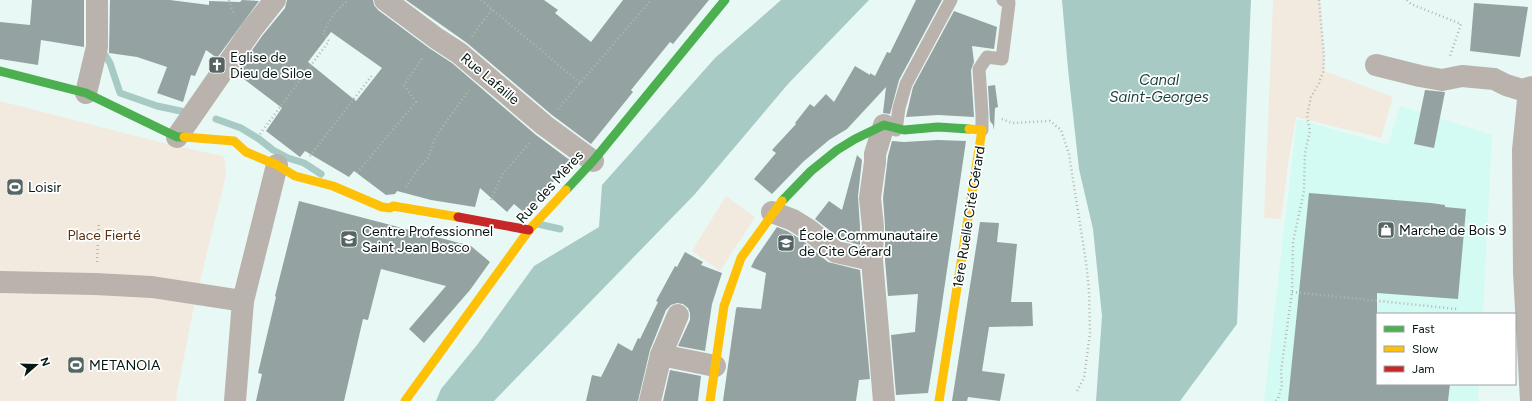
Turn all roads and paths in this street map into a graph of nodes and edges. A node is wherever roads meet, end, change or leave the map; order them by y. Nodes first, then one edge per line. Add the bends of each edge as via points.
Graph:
1 (97, 0) edge
2 (275, 0) edge
3 (348, 0) edge
4 (385, 0) edge
5 (481, 0) edge
6 (651, 0) edge
7 (724, 0) edge
8 (951, 0) edge
9 (1003, 0) edge
10 (1319, 0) edge
11 (1407, 0) edge
12 (492, 9) junction
13 (436, 38) junction
14 (459, 53) junction
15 (1376, 65) dead end
16 (0, 71) edge
17 (373, 74) dead end
18 (1442, 80) junction
19 (580, 83) junction
20 (1532, 87) edge
21 (86, 93) junction
22 (1532, 93) edge
23 (455, 111) dead end
24 (998, 117) dead end
25 (544, 125) junction
26 (890, 127) junction
27 (982, 130) junction
28 (177, 137) junction
29 (246, 152) junction
30 (593, 161) junction
31 (277, 165) junction
32 (295, 176) junction
33 (342, 190) junction
34 (393, 206) junction
35 (772, 212) junction
36 (483, 220) junction
37 (100, 222) dead end
38 (529, 230) junction
39 (872, 260) junction
40 (0, 282) edge
41 (95, 284) junction
42 (1292, 292) junction
43 (243, 301) junction
44 (1457, 310) dead end
45 (678, 315) dead end
46 (661, 355) junction
47 (715, 366) junction
48 (1076, 393) dead end
49 (235, 401) edge
50 (405, 401) edge
51 (650, 401) edge
52 (710, 401) edge
53 (884, 401) edge
54 (939, 401) edge
55 (1276, 401) edge
56 (1531, 401) edge

1 - 21 street via 97,47
2 - 28 street
3 - 29 path via 334,14 323,33 329,41
4 - 13 street, Rue Lafaille
5 - 12 path
6 - 19 path
7 - 30 street, Rue des Mères
8 - 26 lane via 906,84
9 - 27 lane via 1009,3 1002,60 987,57 979,69
10 - 42 path via 1323,72 1311,97 1307,116 1310,131 1305,153 1304,192 1293,242
11 - 18 path via 1411,4 1461,24
12 - 14 path
12 - 19 path
13 - 14 street, Rue Lafaille
13 - 33 path via 404,85 416,102
14 - 25 street, Rue Lafaille
15 - 18 street
16 - 21 street
17 - 32 path
18 - 20 street via 1462,76 1494,79 1522,90
19 - 25 path
21 - 28 street
22 - 56 street via 1528,100 1523,150 1524,272
23 - 34 path via 439,132 428,158
24 - 48 path via 1012,123 1050,121 1061,130 1069,154 1089,290 1090,333 1084,378
25 - 30 street, Rue Lafaille
25 - 36 path via 502,175
26 - 27 street, 1ère Ruelle Cité Gérard via 910,130
26 - 35 street, 1ère Ruelle Cité Gérard via 852,140 792,188
26 - 39 street via 875,154 870,198 873,227
27 - 54 street, 1ère Ruelle Cité Gérard
28 - 29 street via 234,141
29 - 31 street
30 - 38 street, Rue des Mères
31 - 32 street
31 - 43 street
32 - 33 street
33 - 34 street via 382,207
34 - 36 street
35 - 39 street via 793,220 836,252
35 - 47 street, 1ère Ruelle Cité Gérard via 741,258 724,306
36 - 38 street
37 - 41 path
38 - 50 street, Rue des Mères
39 - 53 street
40 - 41 street
41 - 43 street via 152,287
42 - 44 path
42 - 55 path via 1281,371 1282,384
43 - 49 street
45 - 46 street
46 - 47 street
46 - 51 street
47 - 52 street, 1ère Ruelle Cité Gérard

